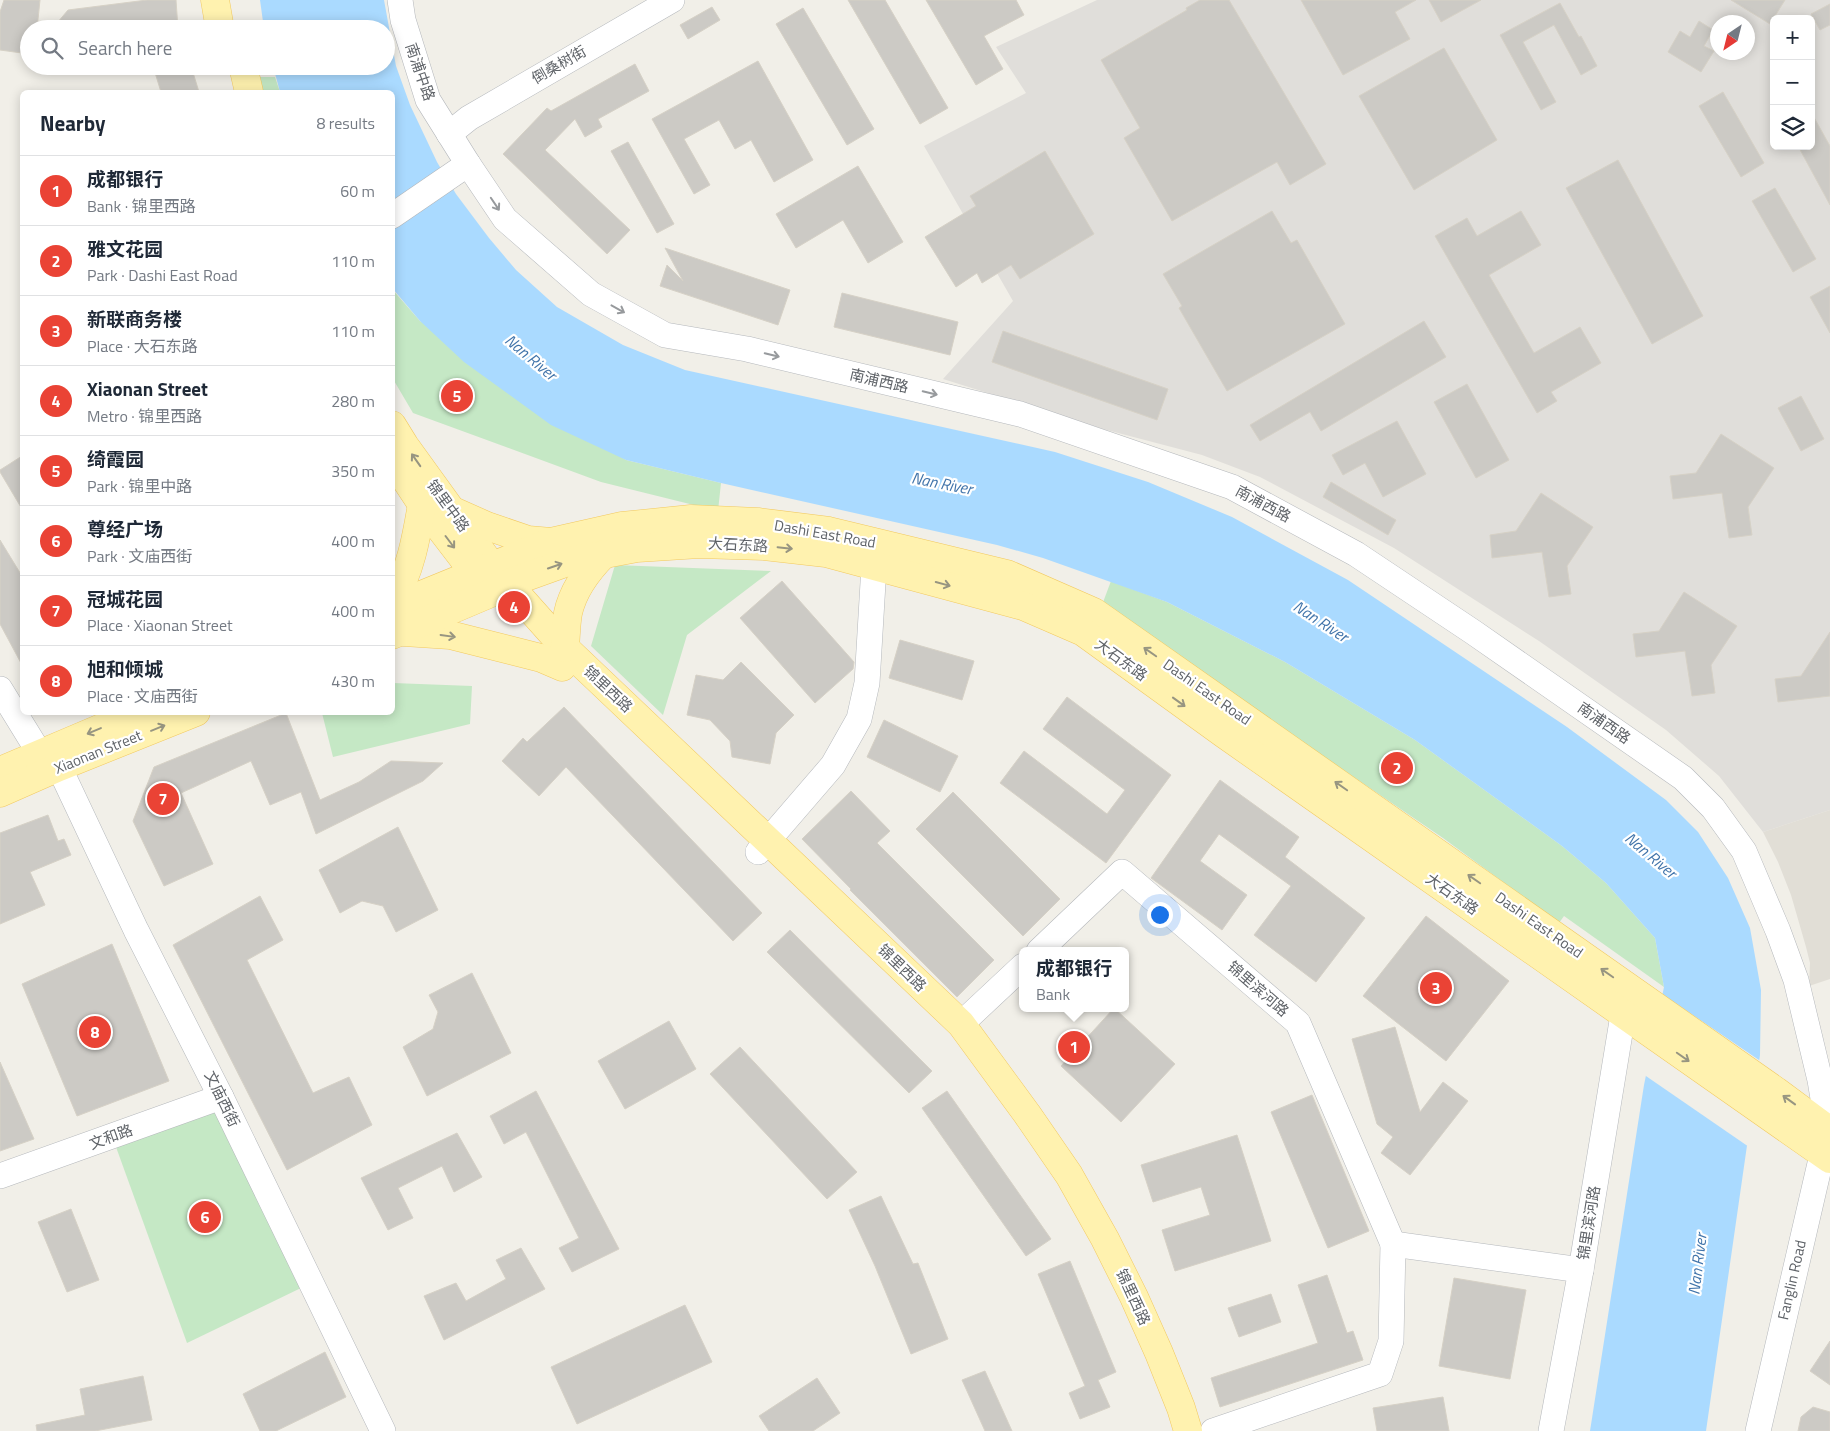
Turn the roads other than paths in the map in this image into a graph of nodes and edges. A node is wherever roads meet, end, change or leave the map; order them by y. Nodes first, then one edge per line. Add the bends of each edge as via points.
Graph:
1 (215, 0) edge
2 (233, 0) edge
3 (400, 0) edge
4 (672, 0) edge
5 (218, 20) edge
6 (236, 20) edge
7 (228, 75) edge
8 (246, 75) edge
9 (231, 90) edge
10 (249, 90) edge
11 (449, 134) junction
12 (468, 164) junction
13 (395, 214) edge
14 (395, 429) edge
15 (395, 464) edge
16 (422, 504) junction
17 (451, 510) junction
18 (552, 542) junction
19 (604, 554) junction
20 (874, 566) junction
21 (491, 579) junction
22 (395, 596) edge
23 (395, 624) edge
24 (564, 657) junction
25 (0, 689) edge
26 (133, 715) edge
27 (187, 715) edge
28 (50, 760) junction
29 (0, 771) edge
30 (0, 793) edge
31 (763, 846) junction
32 (1043, 947) edge
33 (1019, 970) edge
34 (1633, 1022) junction
35 (961, 1024) junction
36 (221, 1097) junction
37 (1827, 1143) edge
38 (0, 1176) edge
39 (1393, 1244) junction
40 (1582, 1270) junction
41 (383, 1431) edge
42 (1175, 1431) edge
43 (1188, 1431) edge
44 (1213, 1431) edge
45 (1551, 1431) edge
46 (1758, 1431) edge

1 - 5 main road
2 - 6 main road
3 - 11 street, 南浦中路 via 403,20 428,100
4 - 11 street, 倒桑树街 via 468,118
7 - 9 main road
8 - 10 main road
11 - 12 street, 南浦中路
12 - 13 street
12 -> 37 street, 南浦西路 via 505,219 591,294 665,335 747,348 1020,414 1232,487 1356,554 1683,778 1714,808 1744,851 1778,931 1796,980 1816,1063
17 -> 14 main road, 锦里中路
15 - 16 main road, 锦里中路
16 -> 21 main road, 锦里中路
16 - 22 main road via 402,585
17 - 18 main road via 528,540
17 - 21 main road, 锦里中路
18 - 21 main road, Dashi East Road
37 -> 18 main road, Dashi East Road via 1646,1001 1094,612 1007,574 829,531 758,522 691,519 622,526
19 -> 20 main road, 大石东路 via 637,548 700,544 764,546 826,553
21 -> 19 main road, 大石东路
19 - 24 main road via 578,586 568,612
20 - 31 street via 867,683 859,719 833,765
20 -> 34 main road, 大石东路 via 1023,606 1083,632
21 - 23 main road
21 - 24 main road, 锦里西路
23 -> 24 main road via 541,658
24 - 31 main road, 锦里西路
25 - 28 street, 文庙西街
26 -> 28 main road, Xiaonan Street
28 -> 27 main road, Xiaonan Street
28 - 29 main road, Xiaonan Street
28 - 30 main road, Xiaonan Street
28 - 36 street, 文庙西街
31 - 35 main road, 锦里西路
31 - 42 main road, 锦里西路 via 949,1034 1026,1133 1081,1218 1162,1394
32 - 39 street, 锦里滨河路 via 1122,872 1298,1023
33 - 35 street
34 -> 37 main road via 1775,1121
34 - 40 street, 锦里滨河路
35 - 43 main road, 锦里西路 via 1069,1175 1105,1239 1159,1353
36 - 38 street, 文和路
36 - 41 street, 文庙西街
37 - 46 street, Fanglin Road
39 - 40 street
39 - 44 street via 1391,1341 1380,1374
40 - 45 street, 锦里滨河路

